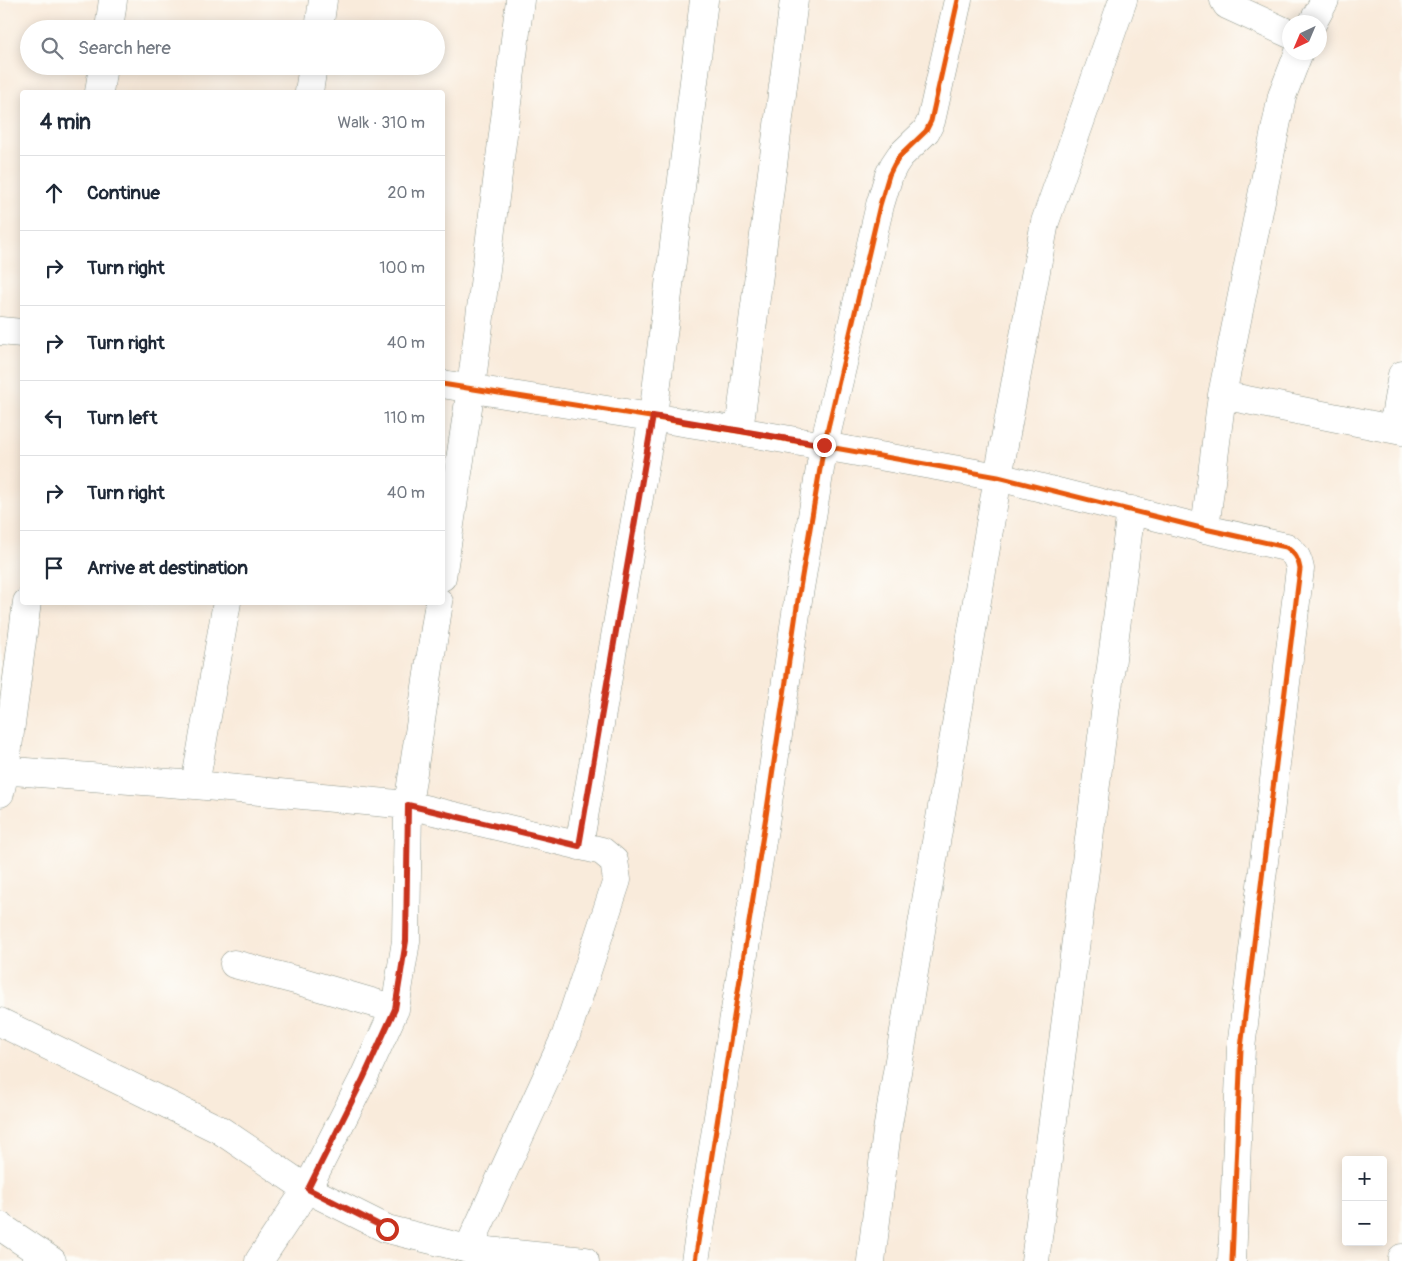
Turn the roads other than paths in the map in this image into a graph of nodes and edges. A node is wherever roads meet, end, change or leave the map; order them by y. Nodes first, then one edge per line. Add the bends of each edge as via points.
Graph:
1 (113, 0) edge
2 (323, 0) edge
3 (520, 0) edge
4 (704, 0) edge
5 (794, 0) edge
6 (958, 0) edge
7 (1123, 0) edge
8 (1224, 0) edge
9 (1325, 0) edge
10 (1317, 15) edge
11 (110, 20) edge
12 (320, 20) edge
13 (1282, 30) edge
14 (1296, 60) edge
15 (102, 75) edge
16 (312, 75) edge
17 (99, 90) edge
18 (309, 90) edge
19 (0, 331) edge
20 (20, 333) edge
21 (1402, 375) edge
22 (445, 384) edge
23 (471, 388) junction
24 (1222, 395) junction
25 (653, 416) junction
26 (739, 430) junction
27 (1397, 430) edge
28 (824, 445) junction
29 (998, 477) junction
30 (1131, 510) junction
31 (1205, 529) junction
32 (445, 557) edge
33 (27, 605) edge
34 (226, 605) edge
35 (439, 605) edge
36 (2, 778) edge
37 (195, 785) junction
38 (408, 805) junction
39 (579, 846) junction
40 (234, 964) dead end
41 (395, 1009) junction
42 (0, 1022) edge
43 (308, 1189) junction
44 (0, 1226) edge
45 (468, 1248) junction
46 (52, 1261) edge
47 (259, 1261) edge
48 (585, 1261) edge
49 (695, 1261) edge
50 (871, 1261) edge
51 (1036, 1261) edge
52 (1232, 1261) edge

1 - 11 street
2 - 12 street
3 - 23 street
4 - 25 street
5 - 26 street
6 - 28 street via 931,120 926,131 894,165 880,204
7 - 29 street via 1045,222
8 - 13 street via 1228,5
9 - 10 street
14 - 24 street via 1282,96
15 - 17 street
16 - 18 street
19 - 20 street
21 - 27 street
22 - 23 street
23 - 25 street
23 - 32 street
24 - 27 street
24 - 31 street
25 - 26 street
25 - 39 street
26 - 28 street
28 - 29 street
28 - 49 street
29 - 30 street
29 - 50 street via 887,1131
30 - 31 street
30 - 51 street
31 - 52 street via 1286,547 1294,552 1300,569 1241,1048
33 - 36 street
34 - 37 street
35 - 38 street
36 - 37 street
37 - 38 street
38 - 39 street
38 - 41 street via 406,941
39 - 45 street via 602,851 614,861 617,880 566,1035
40 - 41 street
41 - 43 street
42 - 43 street via 220,1130
43 - 45 street via 387,1229
43 - 47 street
44 - 46 street
45 - 48 street

